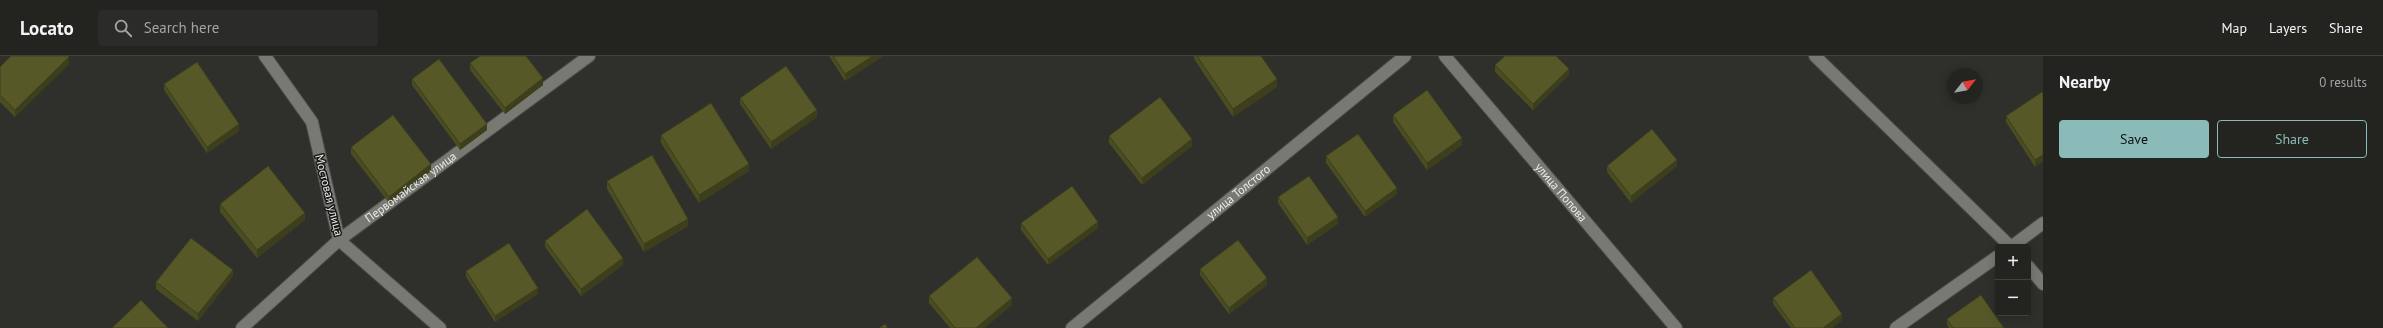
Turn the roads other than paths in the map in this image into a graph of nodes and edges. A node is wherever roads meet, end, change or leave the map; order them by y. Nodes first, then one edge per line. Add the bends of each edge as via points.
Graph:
1 (265, 56) edge
2 (589, 56) edge
3 (1405, 56) edge
4 (1445, 56) edge
5 (1814, 56) edge
6 (2043, 223) edge
7 (339, 240) junction
8 (2008, 244) edge
9 (2015, 244) edge
10 (1995, 258) edge
11 (2031, 270) edge
12 (2043, 284) edge
13 (242, 328) edge
14 (440, 328) edge
15 (1072, 328) edge
16 (1676, 328) edge
17 (1896, 328) edge

1 - 7 street, Мостовая улица via 312,122
2 - 7 street, Первомайская улица
3 - 15 street, улица Толстого
4 - 16 street, улица Попова
5 - 8 street
6 - 9 street
7 - 13 street, Первомайская улица
7 - 14 street, Мостовая улица
10 - 17 street
11 - 12 street

